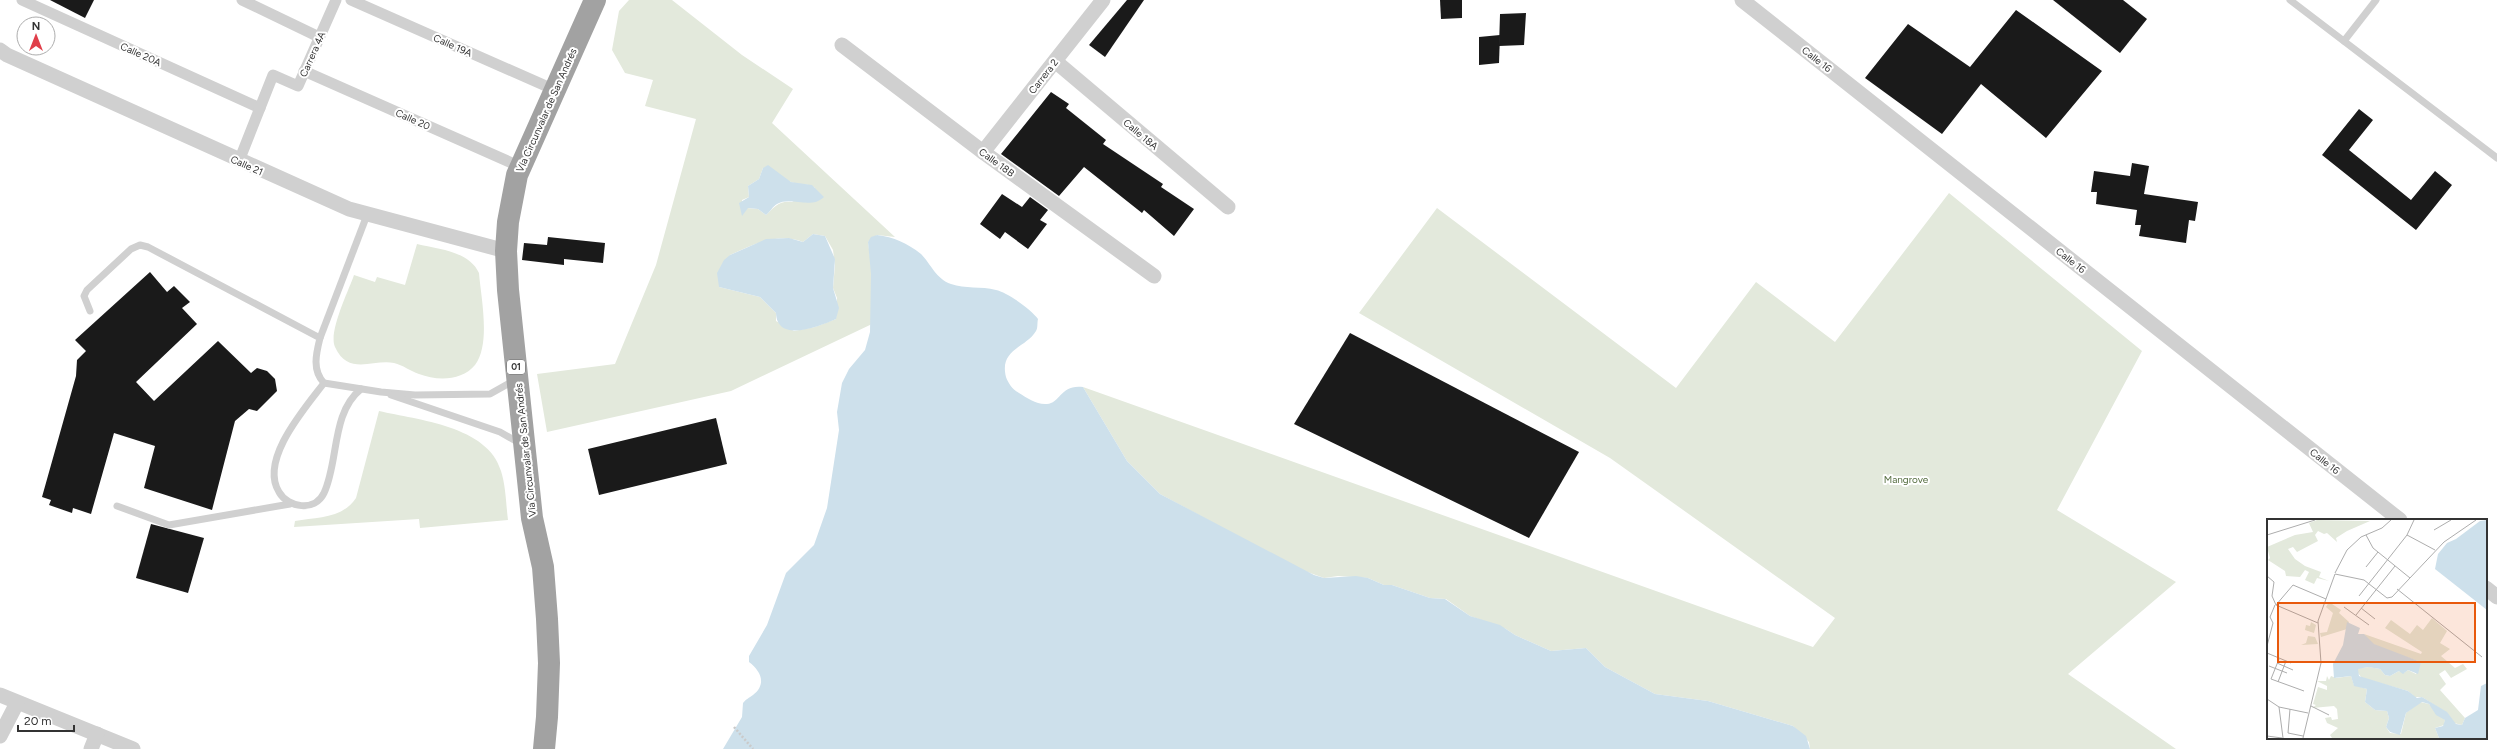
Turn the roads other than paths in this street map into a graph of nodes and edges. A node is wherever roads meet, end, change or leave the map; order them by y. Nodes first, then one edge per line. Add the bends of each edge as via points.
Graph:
1 (22, 0) edge
2 (242, 0) edge
3 (336, 0) edge
4 (351, 0) edge
5 (595, 0) edge
6 (1103, 0) edge
7 (1742, 0) edge
8 (2290, 0) edge
9 (2376, 0) edge
10 (319, 37) junction
11 (2344, 41) junction
12 (842, 45) dead end
13 (0, 50) edge
14 (1055, 61) junction
15 (304, 71) junction
16 (555, 90) junction
17 (260, 108) junction
18 (983, 152) junction
19 (2497, 158) edge
20 (239, 161) junction
21 (521, 166) junction
22 (1228, 207) dead end
23 (367, 215) junction
24 (506, 251) junction
25 (1154, 276) dead end
26 (90, 312) dead end
27 (320, 338) junction
28 (517, 379) junction
29 (324, 382) junction
30 (361, 389) junction
31 (381, 392) junction
32 (524, 446) junction
33 (290, 504) junction
34 (117, 506) dead end
35 (2399, 519) edge
36 (2487, 589) edge
37 (2497, 597) edge
38 (0, 695) edge
39 (17, 703) junction
40 (97, 734) junction
41 (0, 736) edge
42 (91, 749) edge
43 (133, 749) edge
44 (544, 749) edge

1 - 17 street, Calle 20A
2 - 10 street
3 - 10 street, Carrera 4A
4 - 16 street, Calle 19A
5 - 16 highway, Vía Circunvalar de San Andrés / 01
6 - 14 street, Carrera 2
7 - 35 street, Calle 16
8 - 11 lane
9 - 11 lane
10 - 15 street, Carrera 4A
11 - 19 lane
12 - 18 street, Calle 18B
13 - 20 street, Calle 21
14 - 18 street, Carrera 2
14 - 22 street, Calle 18A
15 - 17 street, Carrera 4A via 298,86 273,75
15 - 21 street, Calle 20
16 - 21 highway, Vía Circunvalar de San Andrés / 01
17 - 20 street, Carrera 4A
18 - 25 street, Calle 18B
20 - 23 street, Calle 21
21 - 24 highway, Vía Circunvalar de San Andrés / 01 via 508,222
23 - 24 street, Calle 21
23 - 27 lane
24 - 28 highway, Vía Circunvalar de San Andrés / 01
26 - 27 lane via 84,296 87,290 131,249 140,245 158,251
27 - 29 lane via 316,369
28 - 31 lane via 490,394 415,395
28 - 32 highway, Vía Circunvalar de San Andrés / 01
29 - 30 lane
29 - 33 lane via 291,427 273,468 276,488
30 - 31 lane
30 - 33 lane via 352,398 342,419 324,493 314,503 298,506
31 - 32 lane via 500,432
32 - 44 highway, Vía Circunvalar de San Andrés / 01 via 532,518 543,567 547,619 548,717
33 - 34 lane via 169,525
36 - 37 street
38 - 39 street
39 - 40 street
39 - 41 street
40 - 42 street
40 - 43 street

